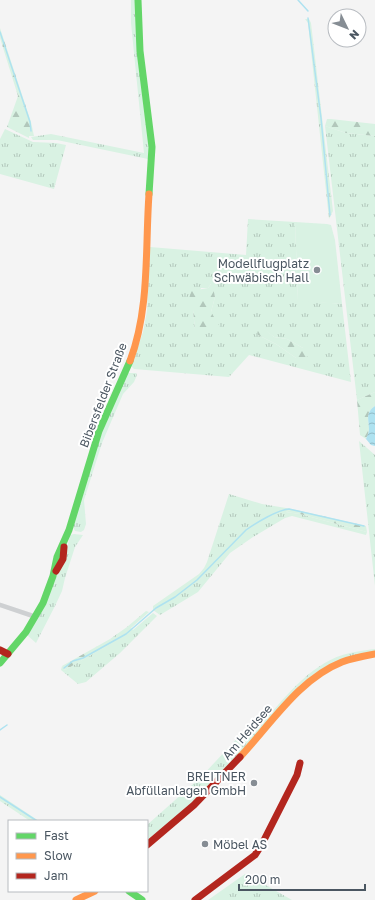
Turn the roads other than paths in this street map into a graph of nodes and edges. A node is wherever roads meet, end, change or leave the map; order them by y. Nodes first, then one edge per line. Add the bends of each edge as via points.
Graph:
1 (138, 0) edge
2 (0, 606) edge
3 (36, 617) junction
4 (0, 650) edge
5 (8, 654) junction
6 (375, 654) edge
7 (0, 663) edge
8 (300, 763) dead end
9 (148, 844) edge
10 (93, 892) edge
11 (130, 892) edge
12 (76, 900) edge
13 (142, 900) edge
14 (195, 900) edge

1 - 3 street, Bibersfelder Straße via 140,51 152,147 142,313 134,350 99,431 65,541 63,559
2 - 3 street
3 - 5 street, Bibersfelder Straße
4 - 5 street
5 - 7 street, Bibersfelder Straße
6 - 9 street, Am Heidsee via 344,661 315,676 290,700 211,790
8 - 14 street via 297,775 255,855
10 - 12 street
11 - 13 street

